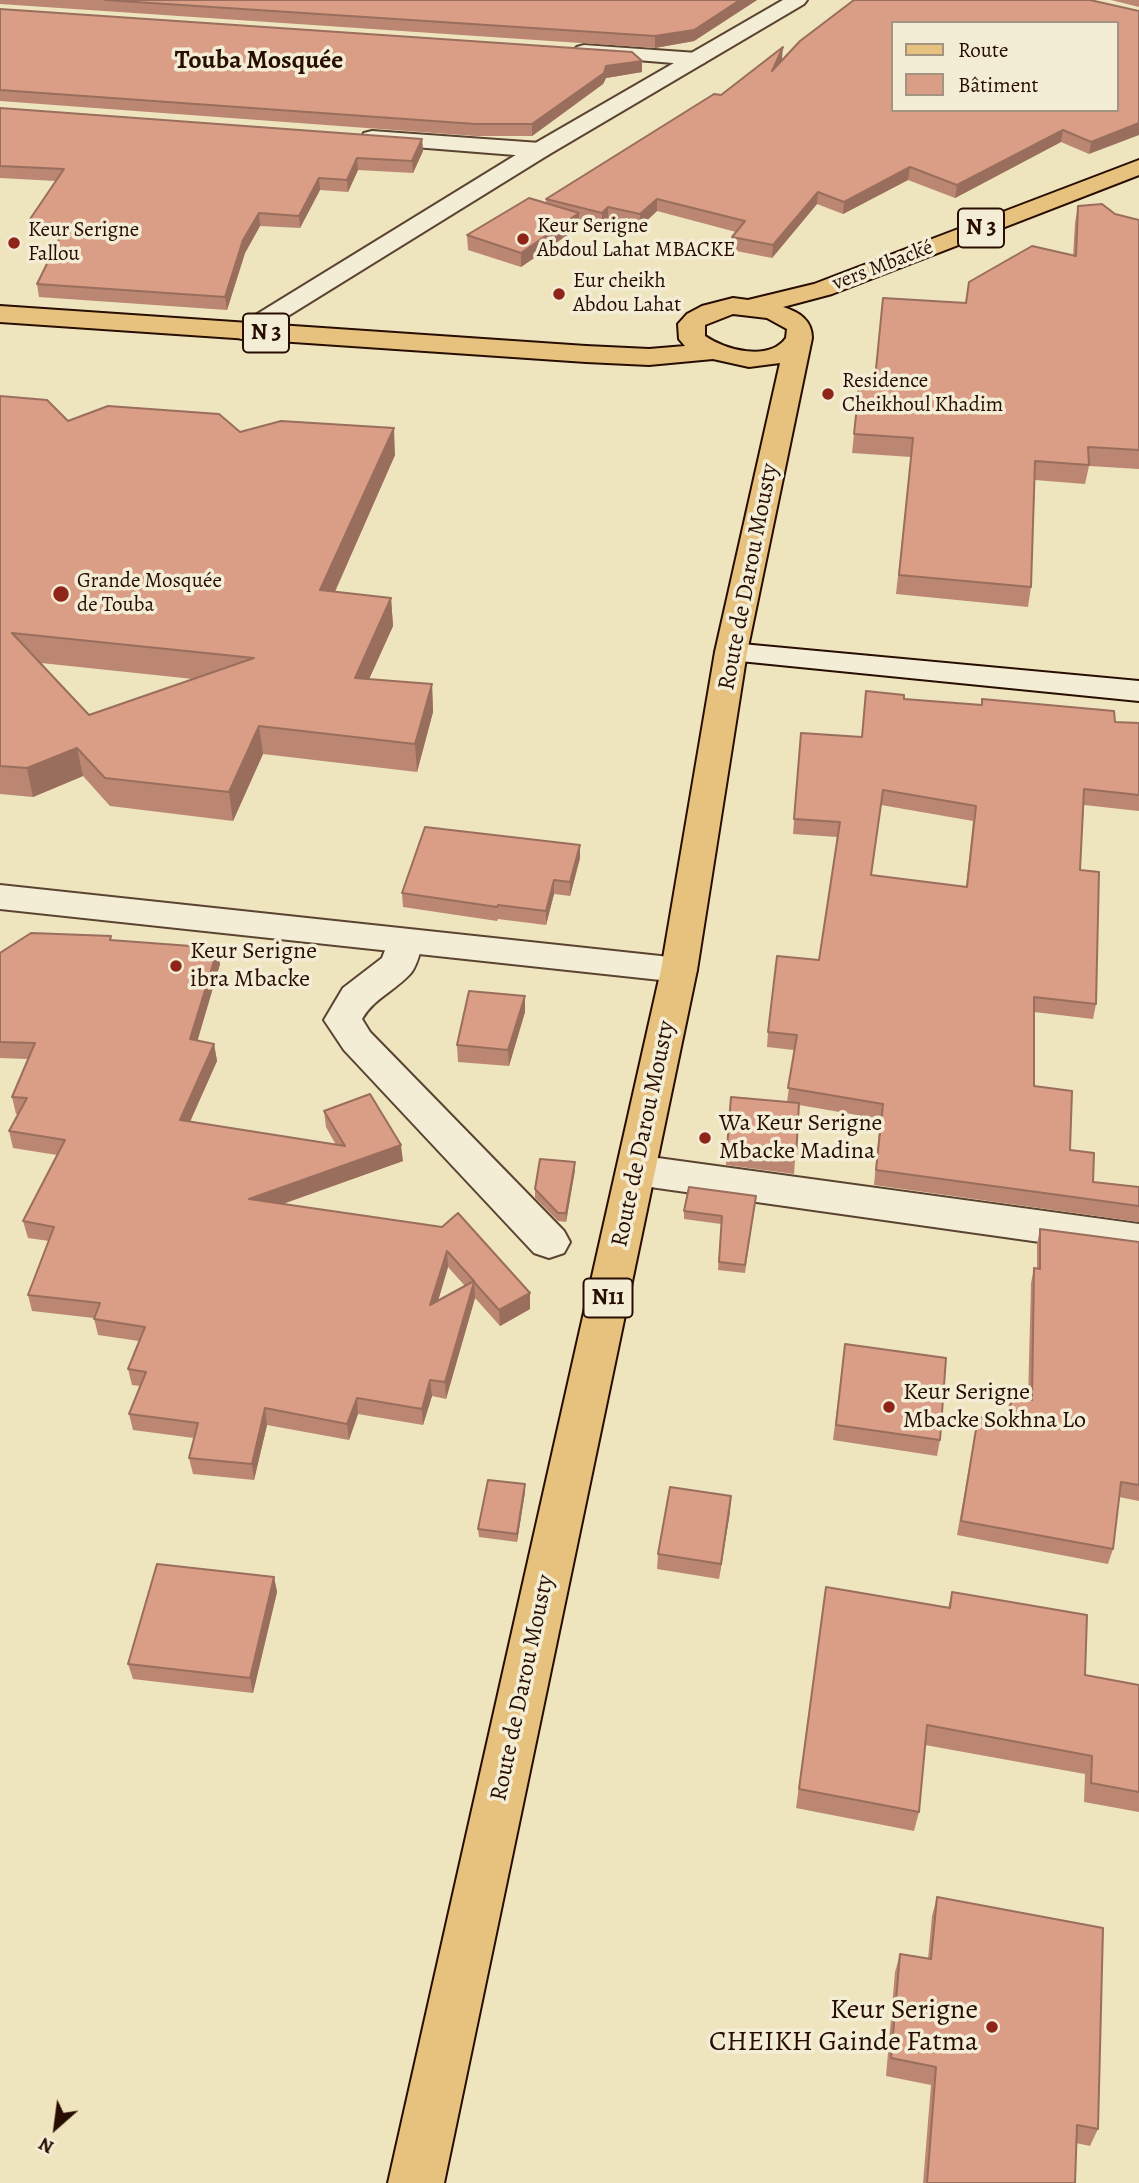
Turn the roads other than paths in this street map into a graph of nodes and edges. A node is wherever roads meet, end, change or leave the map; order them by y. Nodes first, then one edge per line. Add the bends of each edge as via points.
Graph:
1 (797, 0) edge
2 (560, 50) edge
3 (697, 59) junction
4 (346, 136) edge
5 (540, 150) junction
6 (1139, 167) edge
7 (823, 289) junction
8 (750, 307) junction
9 (0, 314) edge
10 (691, 324) junction
11 (794, 329) junction
12 (245, 331) junction
13 (533, 350) junction
14 (717, 354) junction
15 (783, 410) junction
16 (731, 652) junction
17 (1139, 691) edge
18 (0, 897) edge
19 (405, 941) junction
20 (679, 970) junction
21 (636, 1170) junction
22 (1139, 1240) edge
23 (549, 1242) dead end
24 (416, 2183) edge

1 - 3 street
2 - 3 street
3 - 5 street
4 - 5 street
5 - 12 street
6 - 7 main road, vers Mbacké / N 3
7 - 8 main road, vers Mbacké / N 3
7 - 11 main road, vers Mbacké / N 3
8 - 10 main road via 720,308
8 - 11 main road via 765,309
9 - 12 main road, N 3
10 - 13 main road, N 3 via 670,332
10 - 14 main road via 692,339
11 - 14 main road, vers Mbacké via 783,353 755,359
11 - 15 main road, Route de Darou Mousty
12 - 13 main road, N 3
13 - 14 main road, N 3 via 649,358
14 - 15 main road via 767,390
15 - 16 main road, Route de Darou Mousty / N11
16 - 17 street
16 - 20 main road, Route de Darou Mousty / N11
18 - 19 street
19 - 20 street
19 - 23 street via 398,964 356,997 343,1020 357,1041
20 - 21 main road, Route de Darou Mousty / N11
21 - 22 street
21 - 24 main road, Route de Darou Mousty / N11

